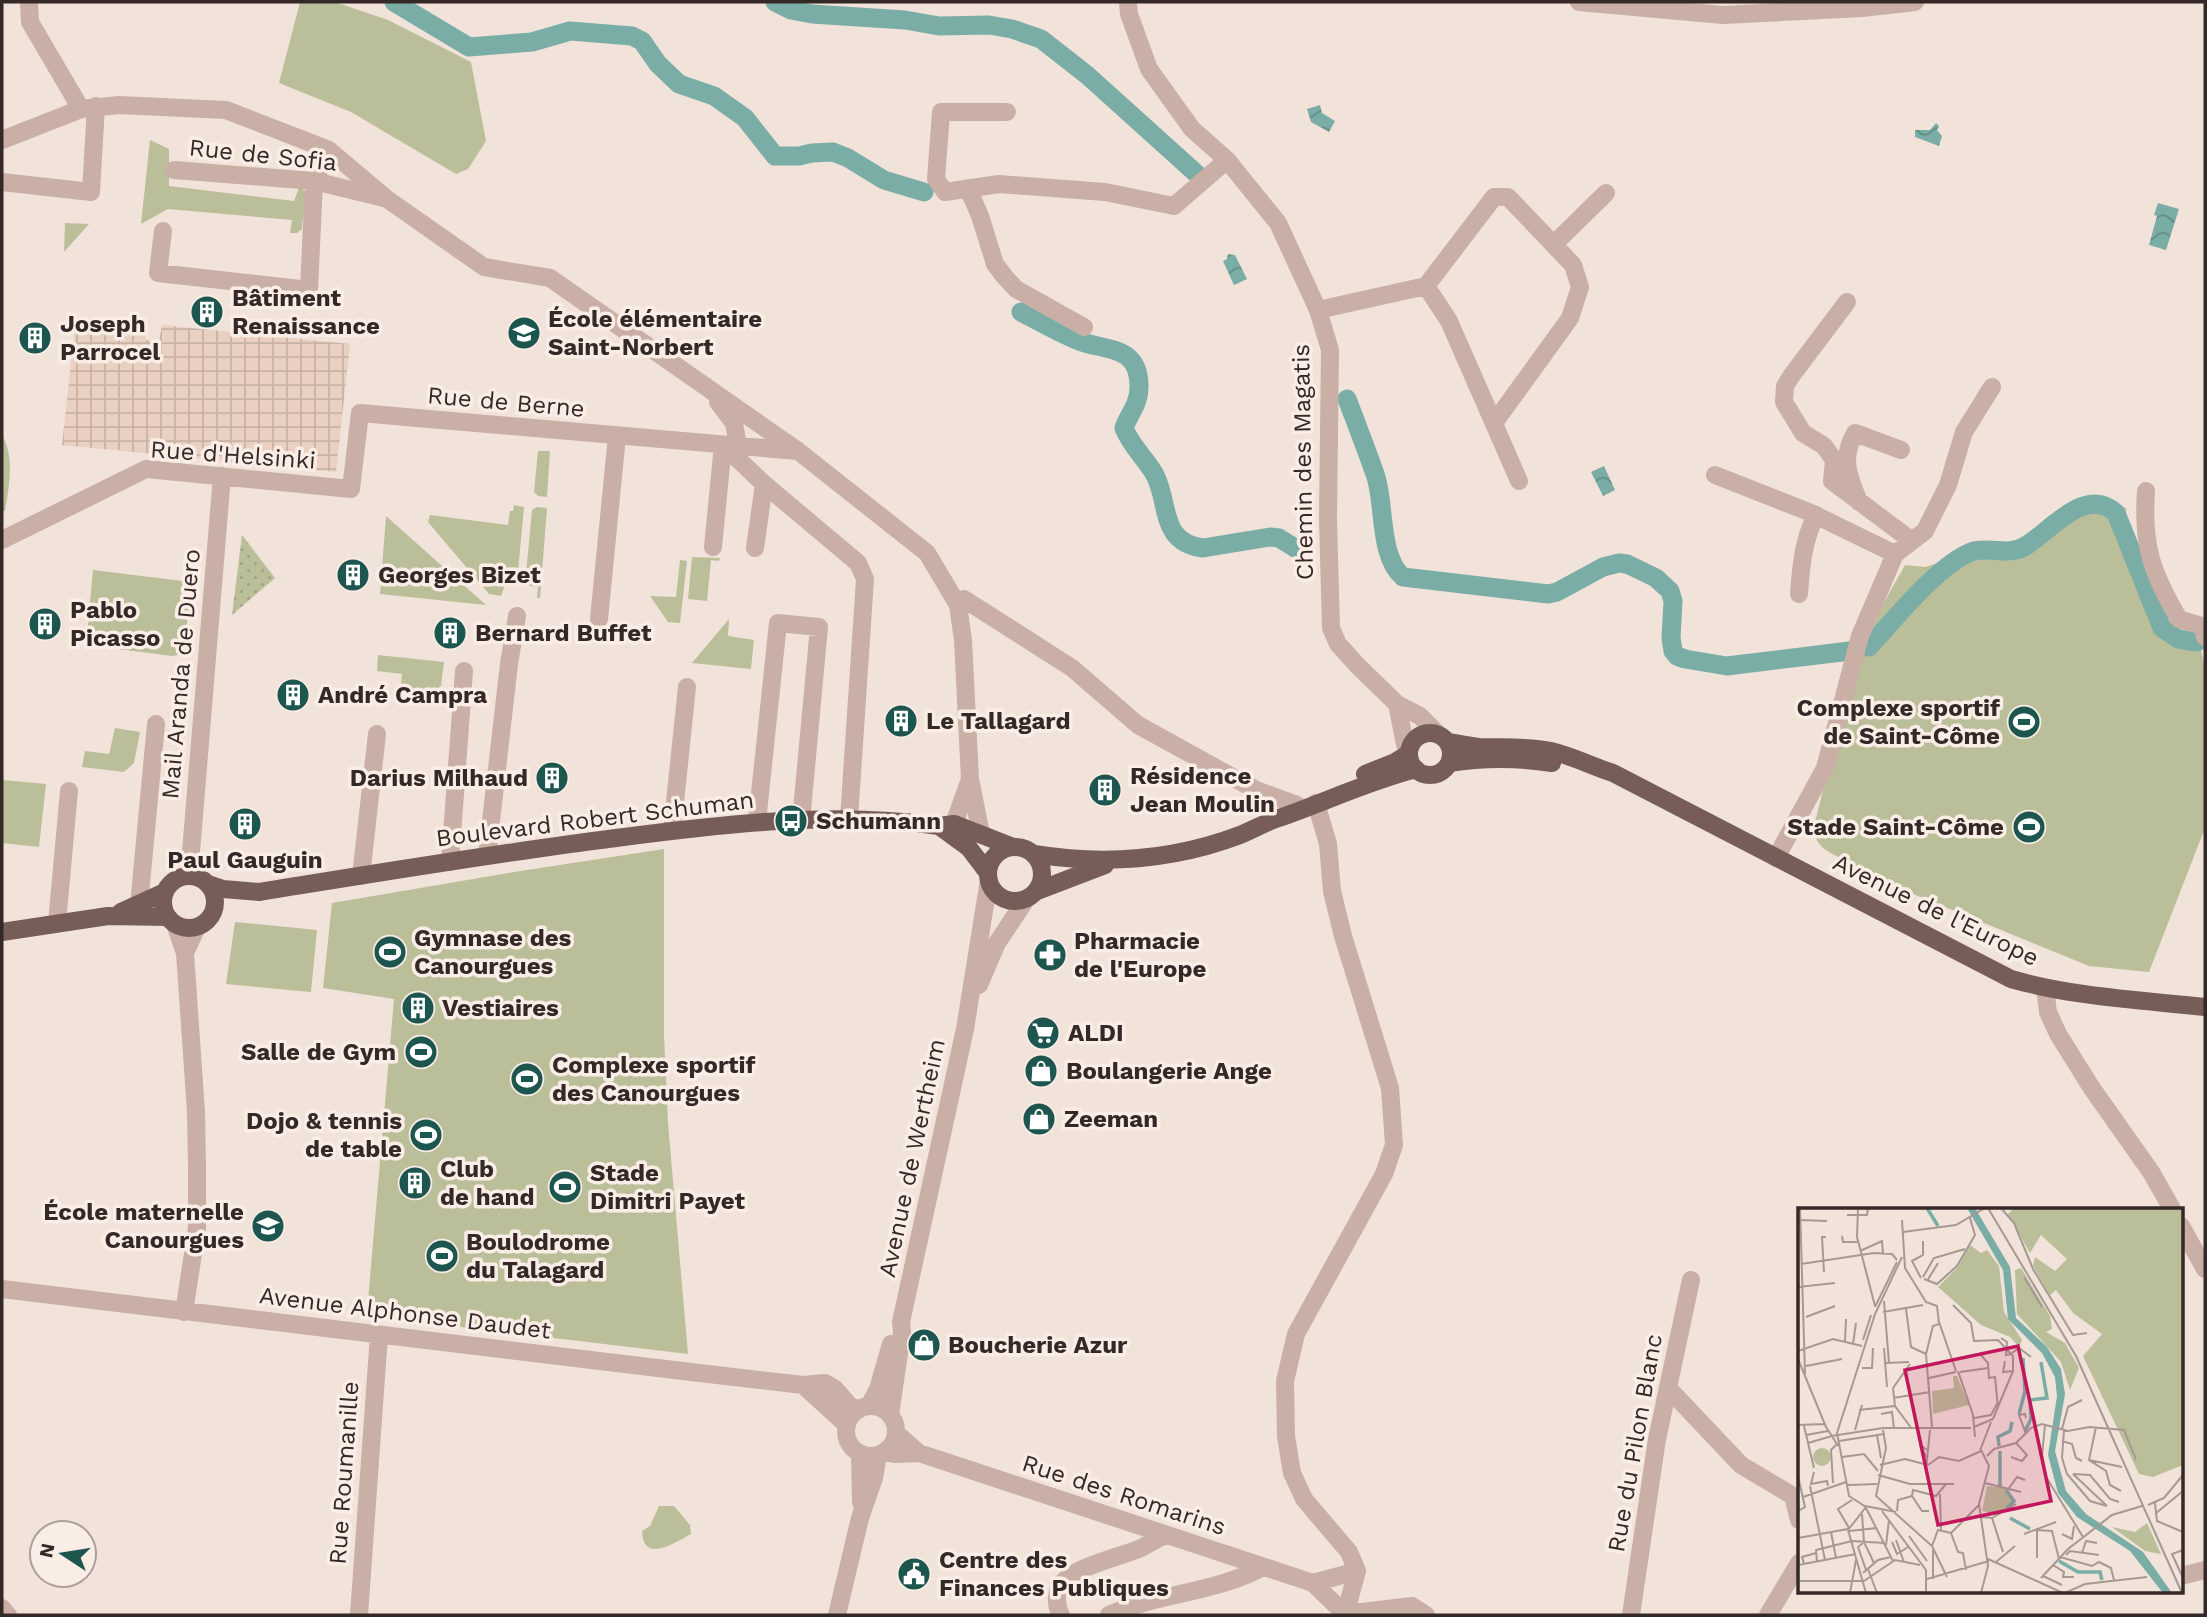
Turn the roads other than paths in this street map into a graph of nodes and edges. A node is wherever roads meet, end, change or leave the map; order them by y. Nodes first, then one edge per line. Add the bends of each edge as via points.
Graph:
1 (29, 2) edge
2 (1128, 2) edge
3 (1579, 2) edge
4 (1915, 2) edge
5 (89, 108) junction
6 (1007, 112) dead end
7 (2, 140) edge
8 (329, 150) junction
9 (1227, 160) junction
10 (174, 170) dead end
11 (314, 181) junction
12 (2, 182) edge
13 (968, 188) junction
14 (1606, 193) dead end
15 (387, 199) junction
16 (163, 231) dead end
17 (1554, 244) junction
18 (1426, 286) junction
19 (1847, 302) dead end
20 (1318, 310) junction
21 (1084, 327) dead end
22 (1992, 387) dead end
23 (712, 393) junction
24 (1494, 423) junction
25 (617, 436) junction
26 (730, 446) junction
27 (1901, 450) dead end
28 (799, 451) junction
29 (1715, 475) dead end
30 (222, 476) junction
31 (1518, 481) dead end
32 (764, 484) junction
33 (351, 489) joint
34 (2146, 491) dead end
35 (1859, 502) junction
36 (1816, 515) junction
37 (2, 540) edge
38 (1912, 541) junction
39 (713, 547) dead end
40 (755, 548) dead end
41 (1895, 554) junction
42 (1799, 594) dead end
43 (964, 599) dead end
44 (517, 616) dead end
45 (600, 620) dead end
46 (2204, 630) edge
47 (464, 671) dead end
48 (687, 687) dead end
49 (1397, 704) junction
50 (156, 724) dead end
51 (377, 734) dead end
52 (1443, 738) junction
53 (1411, 758) junction
54 (1449, 763) junction
55 (1587, 764) junction
56 (970, 779) junction
57 (69, 791) dead end
58 (1316, 803) junction
59 (1297, 805) junction
60 (1279, 818) junction
61 (849, 819) junction
62 (800, 821) junction
63 (757, 822) junction
64 (947, 825) junction
65 (672, 831) junction
66 (981, 834) junction
67 (1013, 847) junction
68 (1034, 854) junction
69 (487, 856) junction
70 (1776, 858) junction
71 (1115, 861) junction
72 (450, 862) junction
73 (190, 876) junction
74 (361, 876) junction
75 (989, 877) junction
76 (208, 884) junction
77 (165, 892) junction
78 (259, 892) junction
79 (1032, 895) junction
80 (139, 905) junction
81 (214, 908) junction
82 (108, 916) junction
83 (171, 920) junction
84 (57, 923) junction
85 (197, 927) junction
86 (2, 932) edge
87 (185, 953) junction
88 (2045, 988) junction
89 (970, 1004) junction
90 (2205, 1007) edge
91 (2171, 1208) edge
92 (2182, 1228) edge
93 (2205, 1269) edge
94 (1691, 1280) dead end
95 (2, 1289) edge
96 (184, 1312) junction
97 (901, 1322) junction
98 (379, 1335) junction
99 (1668, 1388) junction
100 (858, 1414) junction
101 (890, 1415) junction
102 (896, 1433) junction
103 (874, 1453) junction
104 (919, 1453) junction
105 (1796, 1497) edge
106 (1165, 1535) junction
107 (1798, 1565) edge
108 (1263, 1567) junction
109 (2205, 1570) edge
110 (1357, 1571) junction
111 (2182, 1576) edge
112 (1313, 1583) junction
113 (2, 1608) edge
114 (8, 1615) edge
115 (359, 1615) edge
116 (837, 1615) edge
117 (1061, 1615) edge
118 (1109, 1615) edge
119 (1345, 1615) edge
120 (1426, 1615) edge
121 (1631, 1615) edge
122 (1768, 1615) edge

1 - 5 street via 30,22
2 - 9 street, Chemin des Magatis via 1149,69 1192,130
3 - 4 street via 1723,15
5 - 7 street
5 - 8 street via 226,110
5 - 12 street via 91,192
6 - 13 street via 941,112 936,179 946,192
8 - 11 street
8 - 15 street
9 - 13 street via 1174,206 1105,192 999,184
9 - 20 street, Chemin des Magatis via 1278,223
10 - 11 street, Rue de Sofia
11 - 15 street, Rue de Sofia
11 - 16 street via 309,290 158,273
13 - 21 street via 995,264 1004,276 1016,289
14 - 17 street
15 - 23 street via 484,267 550,278
17 - 18 street via 1508,197 1493,197
17 - 24 street via 1573,265 1580,287 1570,318
18 - 20 street
18 - 24 street via 1449,321
19 - 35 street via 1785,386 1784,402 1803,433 1824,446 1834,460 1832,481
20 - 49 street, Chemin des Magatis via 1330,350 1331,628 1338,644
22 - 38 street via 1964,432 1948,485 1926,531
23 - 26 street via 734,423
23 - 28 street
24 - 31 street
25 - 26 street, Rue de Berne
25 - 33 street, Rue de Berne via 360,413
25 - 45 street
26 - 28 street, Rue de Berne
26 - 32 street
26 - 39 street
27 - 35 street via 1855,433 1846,448 1848,476
28 - 56 street via 927,553 958,605
29 - 36 street
30 - 33 street, Rue d'Helsinki
30 - 37 street, Rue d'Helsinki via 146,468
30 - 73 street, Mail Aranda de Duero
32 - 40 street
32 - 61 street via 858,564 865,579
34 - 46 street via 2145,538 2152,566 2179,619
35 - 38 street
36 - 41 street
36 - 42 street via 1801,557
38 - 41 street
41 - 70 street via 1860,636 1825,768
43 - 59 street via 1072,668 1138,725 1256,790
44 - 69 street
47 - 72 street
48 - 65 street
49 - 52 street, Chemin des Magatis via 1420,716
49 - 53 street
50 - 80 street
51 - 74 street
52 - 53 main road via 1432,733 1420,735 1411,744
52 - 54 main road via 1451,752
52 - 55 main road, Avenue de l'Europe via 1478,747 1549,751
53 - 54 main road via 1428,775
53 - 58 main road
53 - 59 main road via 1342,782
54 - 55 main road, Avenue de l'Europe via 1523,760
55 - 70 main road, Avenue de l'Europe via 1613,773
56 - 64 street
56 - 66 street
57 - 84 street
58 - 60 main road
58 - 110 street via 1328,844 1332,891 1343,936 1391,1088 1394,1145 1384,1174 1296,1334 1285,1381 1285,1422 1292,1473 1304,1499 1349,1552
59 - 60 main road
60 - 71 main road via 1201,848
61 - 62 main road, Boulevard Robert Schuman
61 - 64 main road, Boulevard Robert Schuman
62 - 63 main road, Boulevard Robert Schuman
62 - 63 street via 819,627 778,623
63 - 65 main road, Boulevard Robert Schuman
64 - 66 main road, Boulevard Robert Schuman
64 - 75 main road
65 - 69 main road, Boulevard Robert Schuman
66 - 67 main road, Boulevard Robert Schuman
67 - 68 main road
67 - 75 main road via 993,859
68 - 71 main road
68 - 79 main road via 1042,876
69 - 72 main road, Boulevard Robert Schuman
70 - 88 main road, Avenue de l'Europe via 2011,979
71 - 79 main road
72 - 74 main road, Boulevard Robert Schuman
73 - 76 main road
73 - 77 main road via 175,880
74 - 78 main road, Boulevard Robert Schuman
75 - 79 main road via 997,894 1011,901
75 - 89 street, Avenue de Wertheim
76 - 78 main road, Boulevard Robert Schuman
76 - 81 main road
77 - 80 main road
77 - 83 main road via 164,909
78 - 81 main road, Boulevard Robert Schuman
79 - 89 street, Avenue de Wertheim via 997,943
80 - 82 main road
81 - 85 main road via 208,920
82 - 83 main road
82 - 84 main road
83 - 85 main road
83 - 87 street
84 - 86 main road
85 - 87 street
87 - 96 street via 197,1228
88 - 90 main road, Avenue de l'Europe
88 - 91 street via 2048,1012 2058,1034
89 - 97 street, Avenue de Wertheim
92 - 93 street
94 - 99 street, Rue du Pilon Blanc
95 - 96 street, Avenue Alphonse Daudet
96 - 98 street, Avenue Alphonse Daudet
97 - 100 street, Avenue de Wertheim via 878,1389
97 - 101 street, Avenue de Wertheim
98 - 100 street, Avenue Alphonse Daudet via 825,1383
98 - 115 street, Rue Roumanille
99 - 105 street via 1741,1465
99 - 121 street, Rue du Pilon Blanc
100 - 101 street via 877,1406
100 - 103 street via 849,1441 854,1448
101 - 102 street
102 - 103 street via 890,1447
102 - 104 street, Rue des Romarins
103 - 104 street, Rue des Romarins
103 - 116 street
104 - 106 street, Rue des Romarins
106 - 108 street, Rue des Romarins
106 - 117 street via 1065,1579 1059,1588
107 - 122 street
108 - 112 street, Rue des Romarins
108 - 118 street via 1241,1578
109 - 111 street
110 - 112 street
110 - 119 street
112 - 119 street
113 - 114 street
119 - 120 street via 1412,1606

